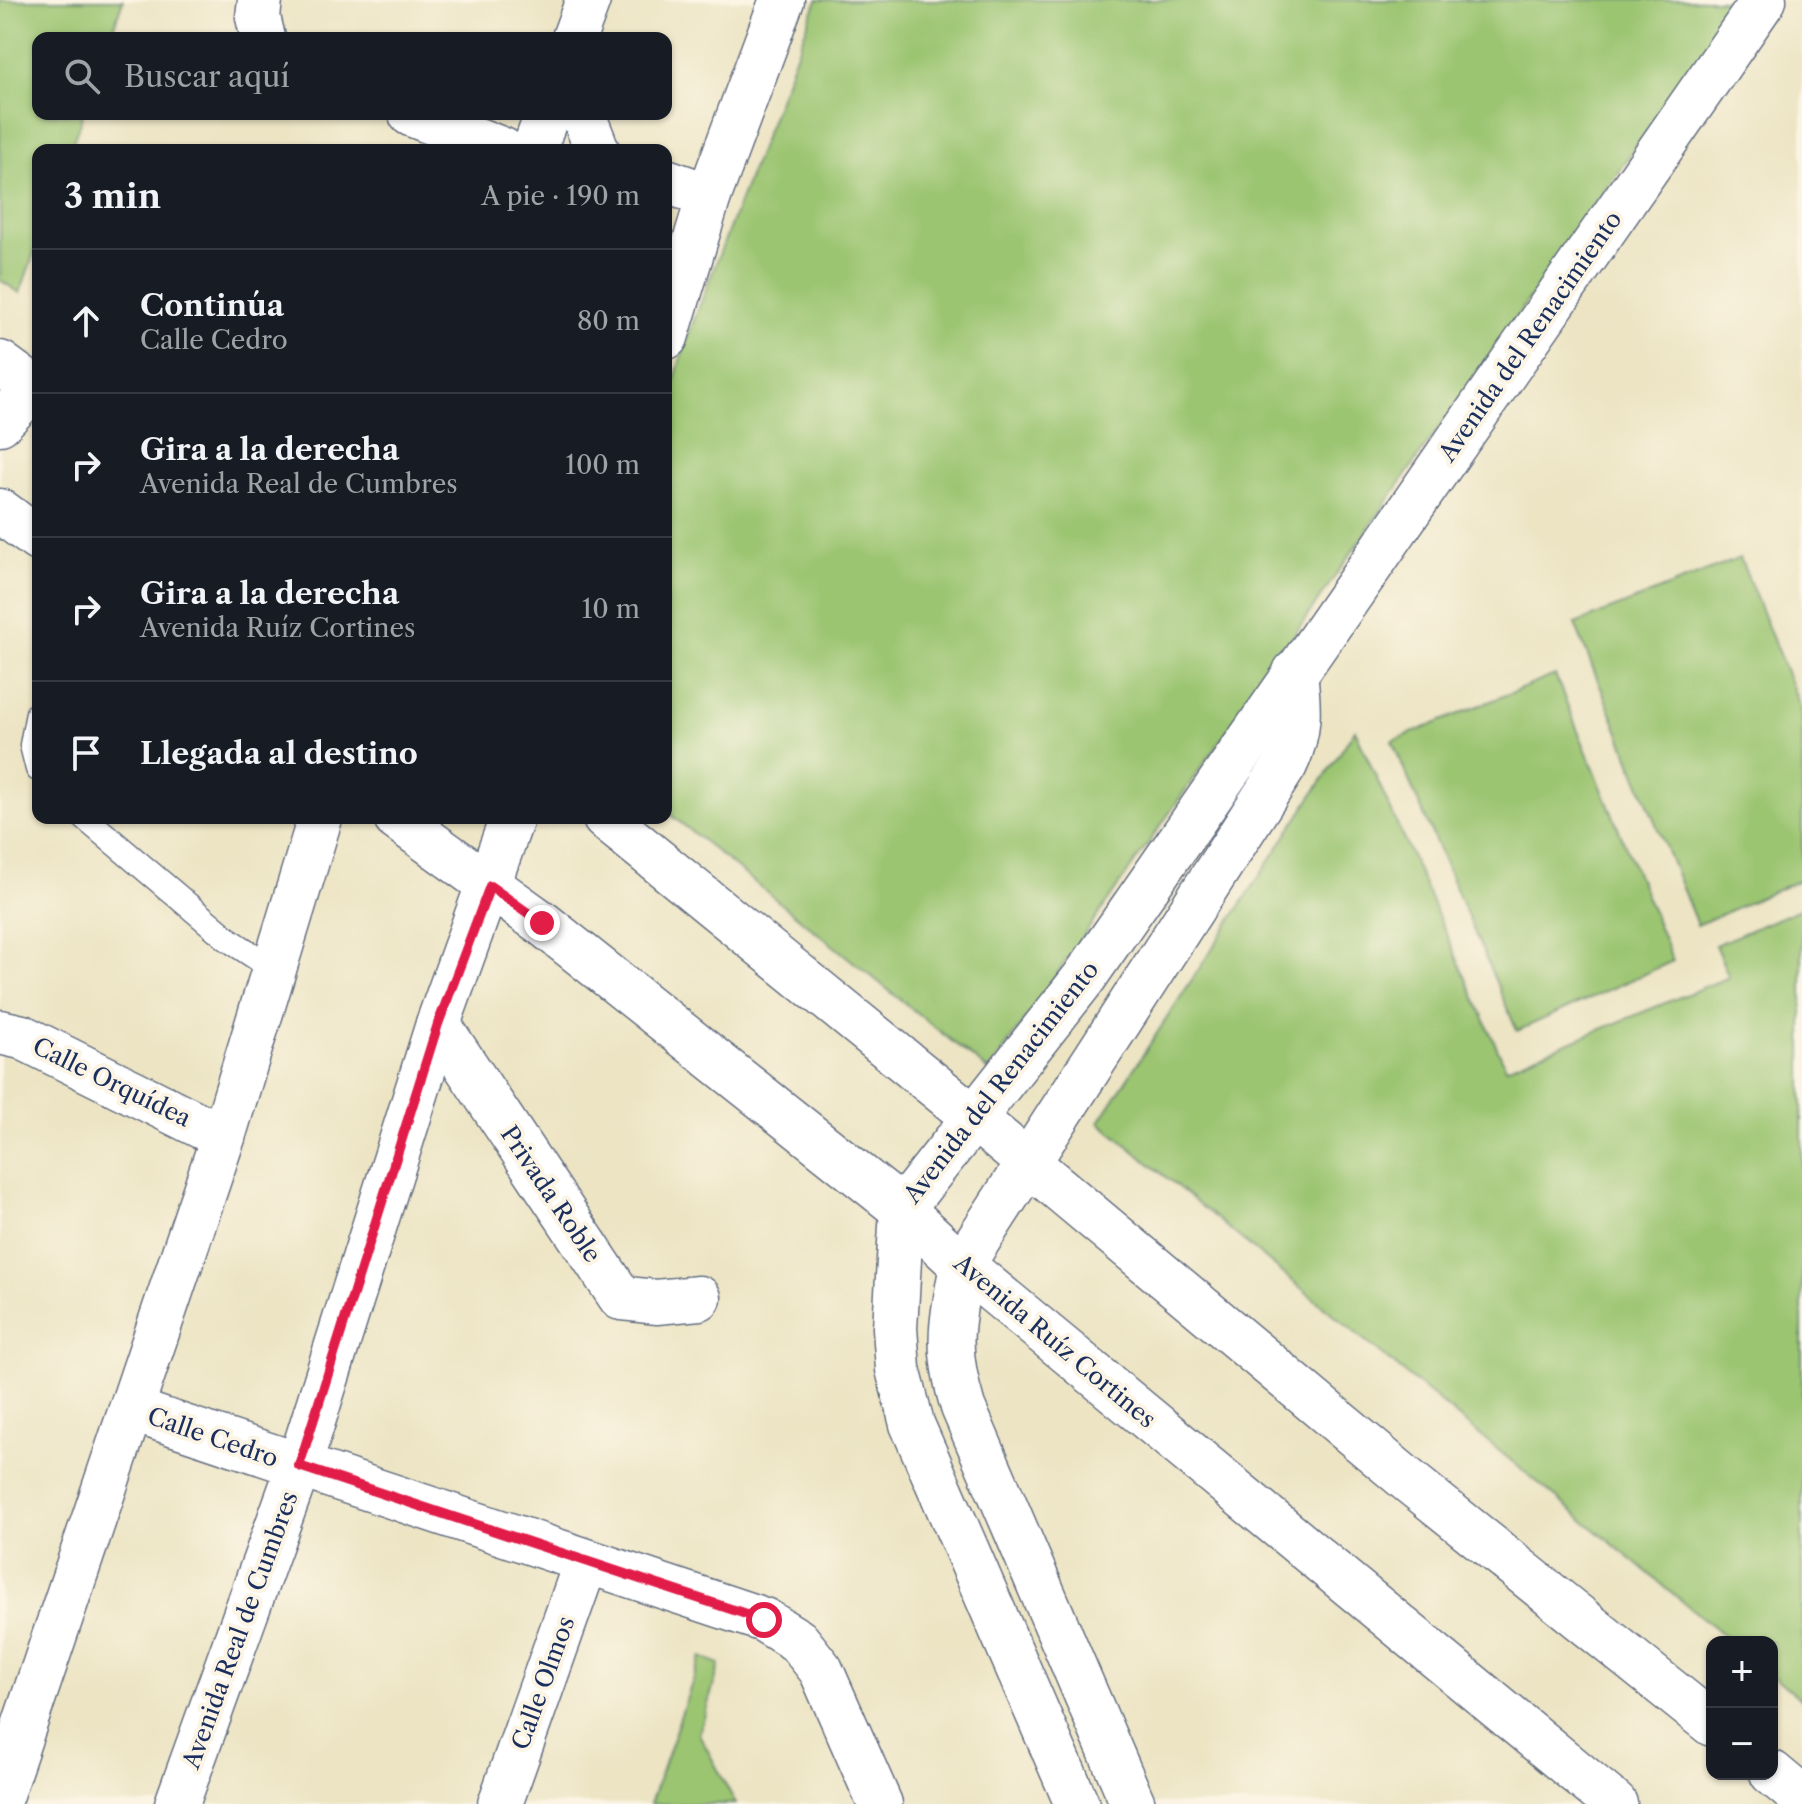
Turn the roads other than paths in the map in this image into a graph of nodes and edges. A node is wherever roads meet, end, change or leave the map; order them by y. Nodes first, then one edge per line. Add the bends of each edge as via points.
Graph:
1 (260, 0) edge
2 (588, 0) edge
3 (612, 0) edge
4 (782, 0) edge
5 (1764, 0) edge
6 (262, 32) edge
7 (576, 32) edge
8 (603, 32) edge
9 (426, 120) edge
10 (545, 120) edge
11 (585, 120) edge
12 (488, 144) edge
13 (536, 144) edge
14 (592, 144) edge
15 (672, 183) edge
16 (709, 196) junction
17 (672, 317) edge
18 (27, 382) edge
19 (0, 423) edge
20 (0, 511) edge
21 (32, 535) edge
22 (1295, 672) junction
23 (92, 824) edge
24 (318, 824) edge
25 (404, 824) edge
26 (510, 824) edge
27 (612, 824) edge
28 (490, 886) junction
29 (275, 970) junction
30 (438, 1024) junction
31 (0, 1032) edge
32 (972, 1116) junction
33 (223, 1137) junction
34 (1028, 1164) junction
35 (902, 1209) junction
36 (962, 1265) junction
37 (699, 1298) dead end
38 (133, 1410) junction
39 (299, 1466) junction
40 (586, 1562) junction
41 (1706, 1719) edge
42 (1778, 1778) edge
43 (0, 1797) edge
44 (1802, 1798) edge
45 (177, 1804) edge
46 (500, 1804) edge
47 (880, 1804) edge
48 (1077, 1804) edge
49 (1133, 1804) edge
50 (1615, 1804) edge

1 - 6 street
2 - 7 street
3 - 8 street
4 - 16 street
5 - 22 street, Avenida del Renacimiento
9 - 12 street
10 - 13 street
11 - 14 street
15 - 16 street
16 - 17 street
18 - 19 street
20 - 21 street
22 - 32 street, Avenida del Renacimiento via 1084,978
22 - 34 street via 1298,739 1285,765
23 - 29 lane via 228,939
24 - 29 street
25 - 28 street, Avenida Ruíz Cortines
26 - 28 street, Avenida Real de Cumbres
27 - 32 street
28 - 30 street, Avenida Real de Cumbres
28 - 35 street, Avenida Ruíz Cortines
29 - 33 street
30 - 37 street, Privada Roble via 621,1298
30 - 39 street, Avenida Real de Cumbres
31 - 33 street, Calle Orquídea via 22,1037
32 - 34 street
32 - 35 street, Avenida del Renacimiento
33 - 38 street
34 - 36 street
34 - 41 street
35 - 36 street, Avenida Ruíz Cortines
35 - 48 street, Avenida del Renacimiento via 895,1328 898,1369 912,1424
36 - 49 street via 950,1330 951,1366 963,1407
36 - 50 street, Avenida Ruíz Cortines
38 - 39 street, Calle Cedro
38 - 43 street
39 - 40 street, Calle Cedro
39 - 45 street, Avenida Real de Cumbres
40 - 46 street, Calle Olmos
40 - 47 street, Calle Cedro via 764,1620 798,1641 821,1670
42 - 44 street

